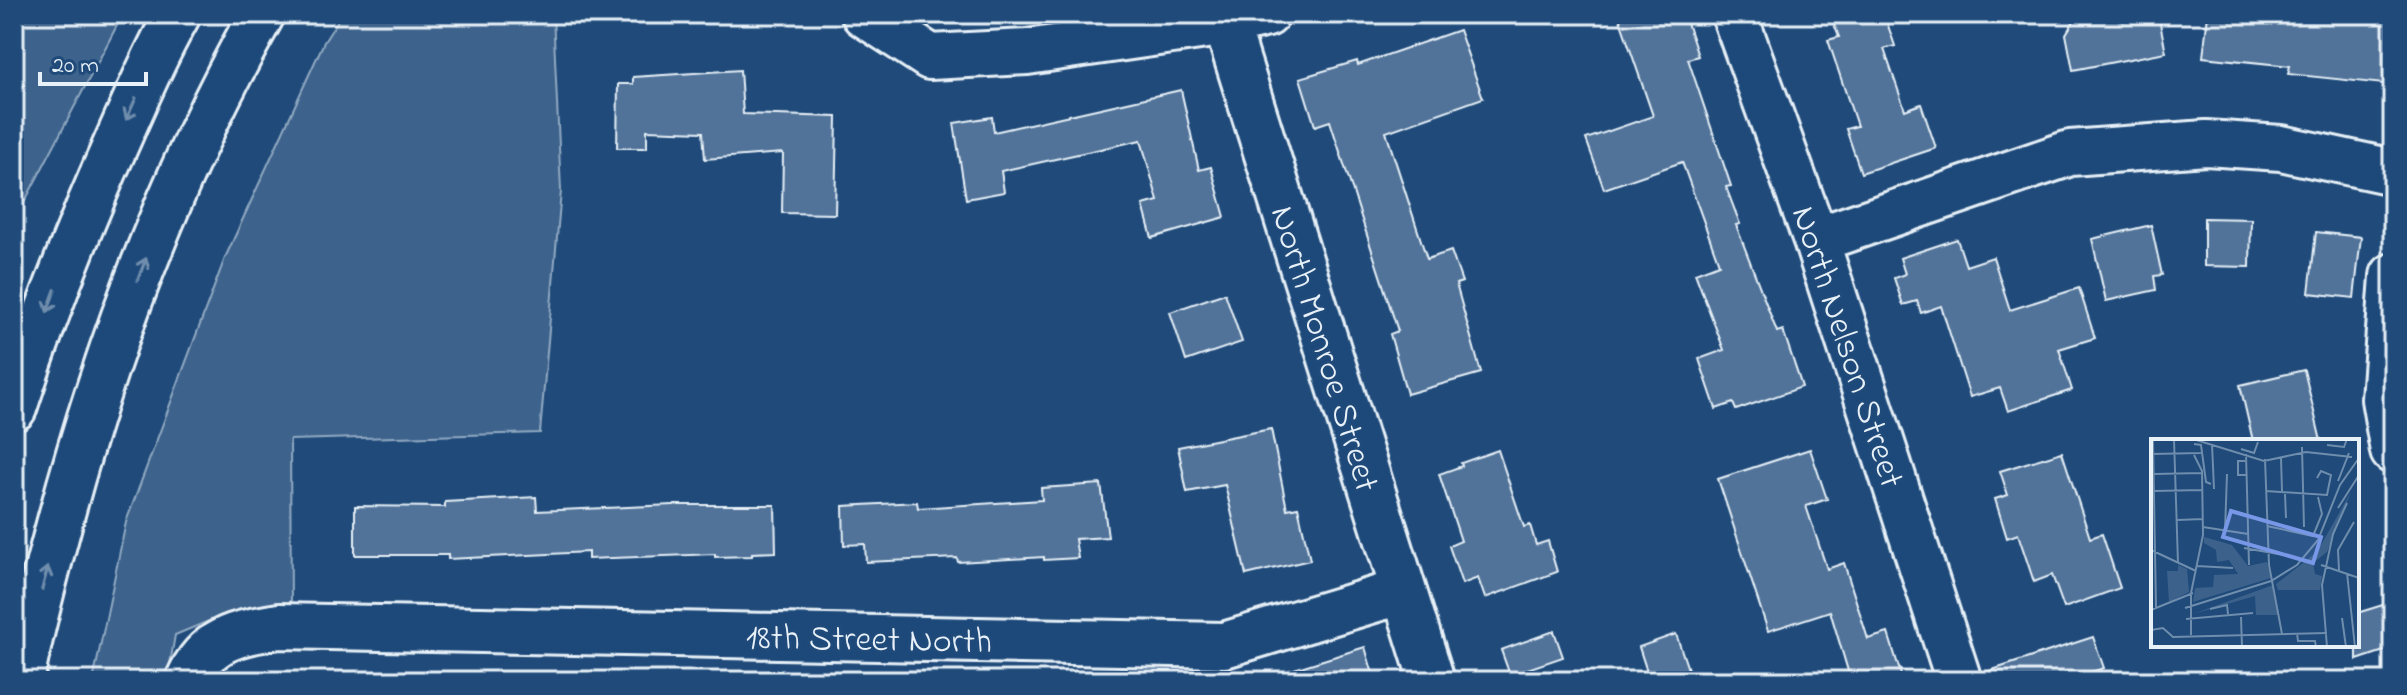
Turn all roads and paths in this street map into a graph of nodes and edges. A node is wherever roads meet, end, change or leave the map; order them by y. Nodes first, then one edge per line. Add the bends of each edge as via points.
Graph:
1 (178, 14) edge
2 (262, 14) edge
3 (864, 14) edge
4 (1734, 14) edge
5 (1239, 17) edge
6 (2393, 172) edge
7 (1816, 240) junction
8 (2393, 276) edge
9 (14, 408) edge
10 (2393, 451) edge
11 (1403, 591) junction
12 (21, 681) edge
13 (188, 681) edge
14 (1432, 681) edge
15 (1959, 681) edge

1 -> 9 main road via 89,202
12 -> 2 main road via 77,458 115,342 187,162
3 - 5 main road via 930,57 1027,52
4 - 7 main road, North Nelson Street
5 - 11 main road, North Monroe Street
6 - 7 main road via 2281,148 2206,143 2070,153
7 - 15 main road, North Nelson Street
8 - 10 main road via 2384,399
11 - 13 main road, 18th Street North via 1224,645 279,626 219,643 197,660
11 - 14 main road, North Monroe Street

